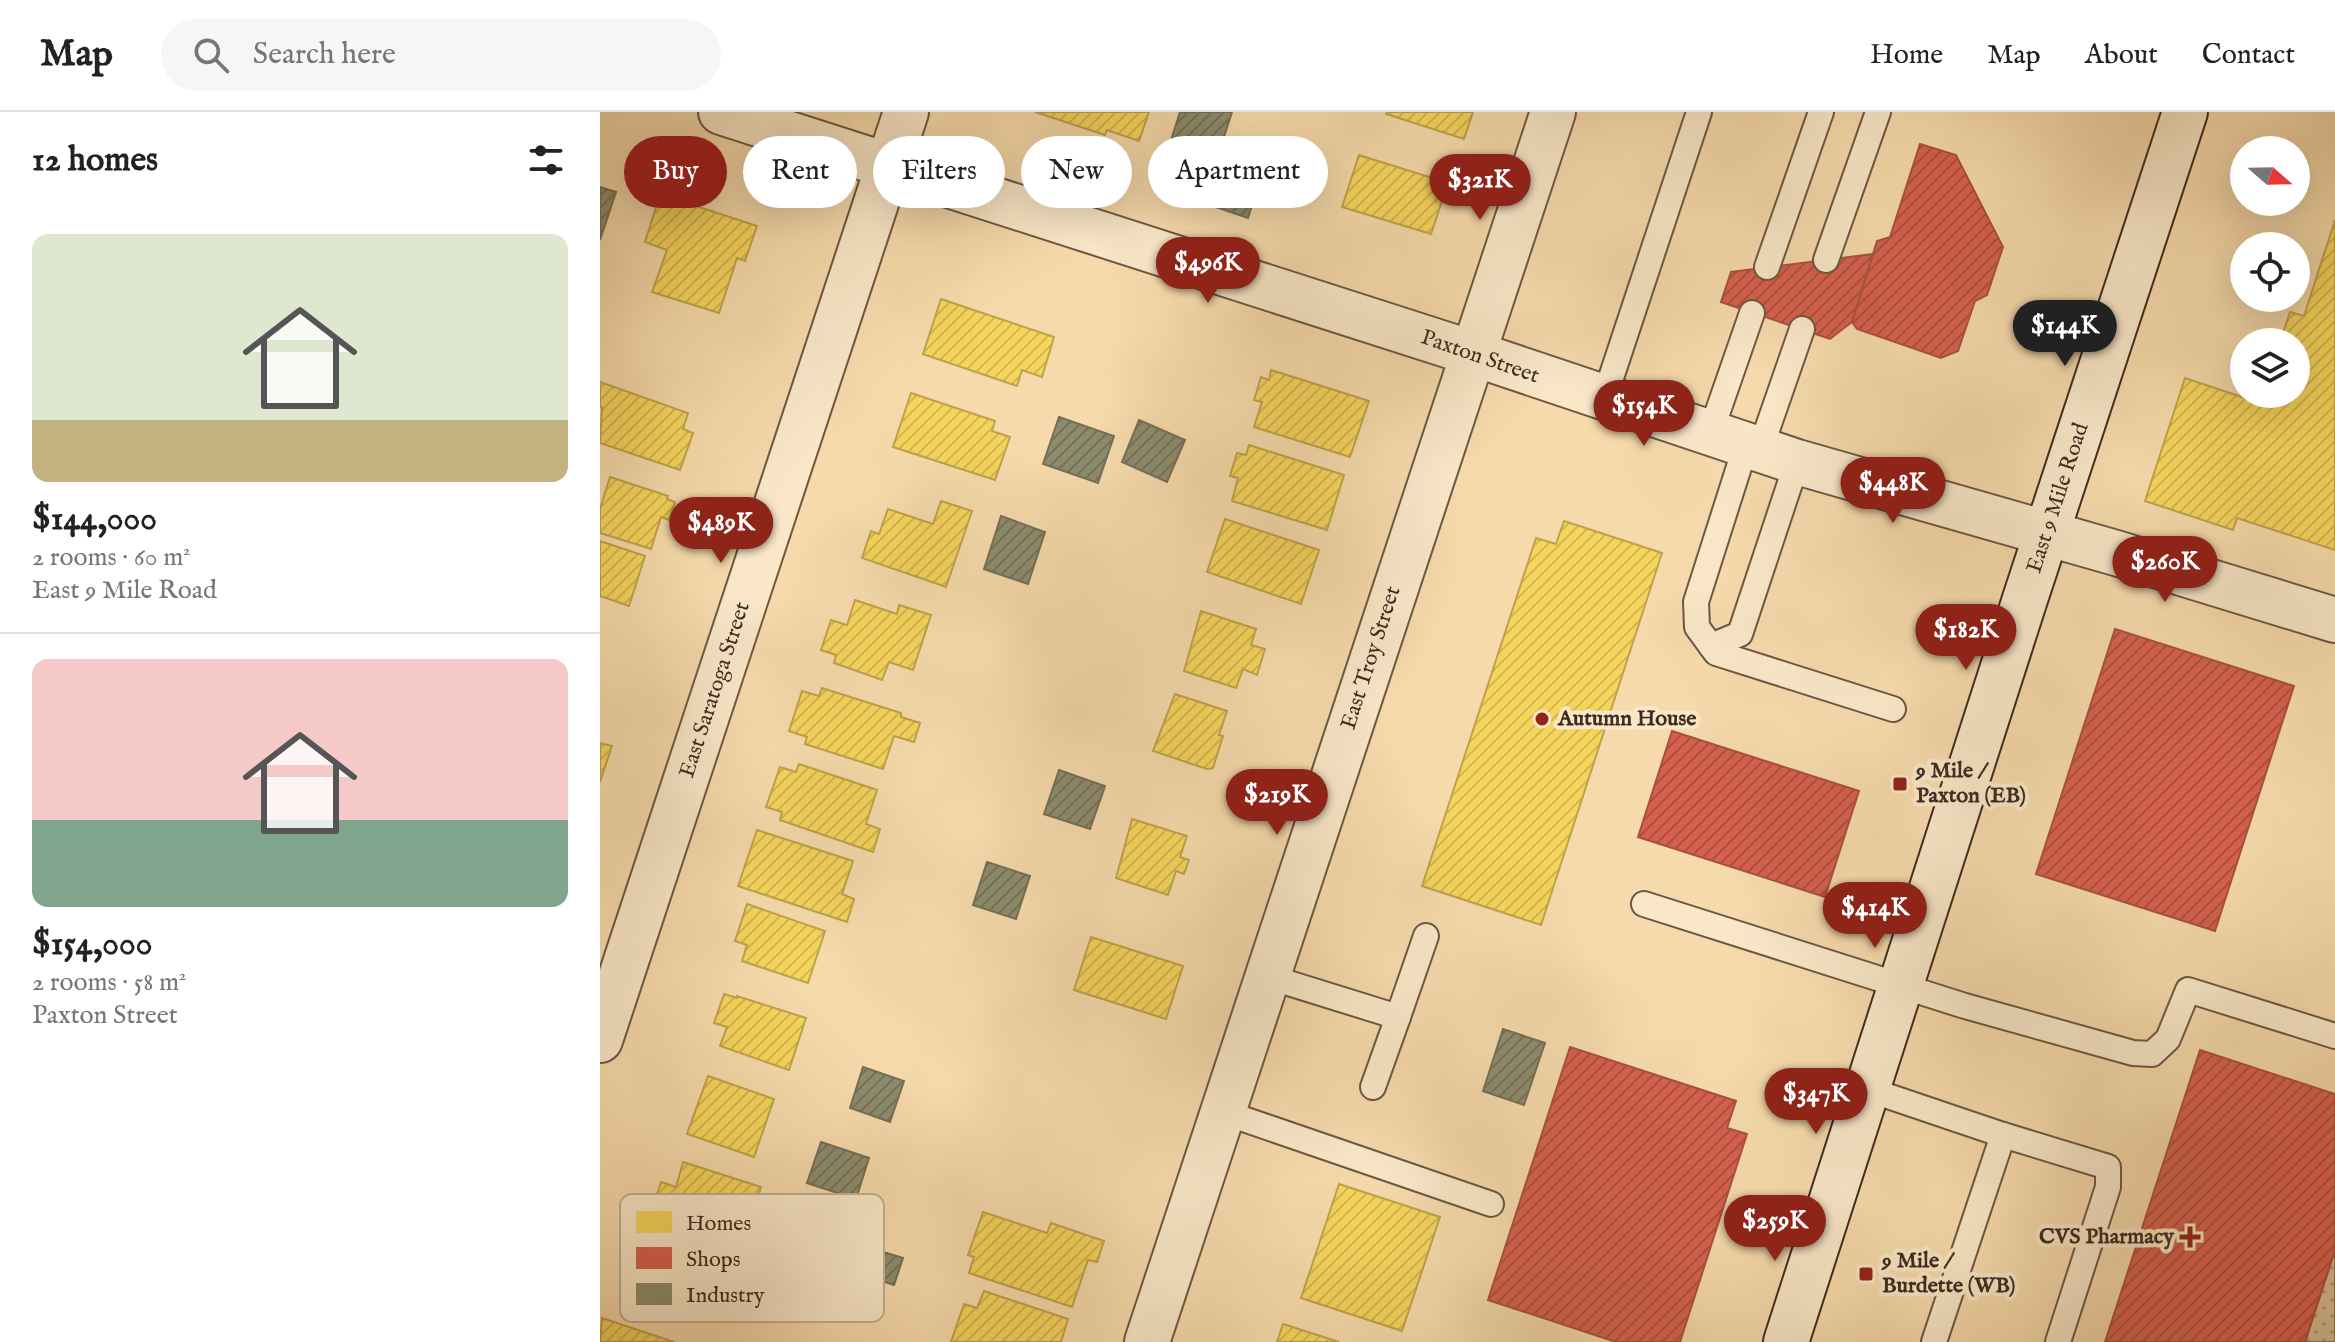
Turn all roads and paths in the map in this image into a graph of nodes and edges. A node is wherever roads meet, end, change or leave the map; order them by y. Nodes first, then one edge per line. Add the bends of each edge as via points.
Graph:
1 (721, 112) edge
2 (906, 112) edge
3 (1553, 112) edge
4 (1699, 112) edge
5 (1821, 112) edge
6 (1878, 112) edge
7 (2185, 112) edge
8 (898, 136) edge
9 (873, 161) edge
10 (1005, 203) edge
11 (874, 208) edge
12 (1826, 260) dead end
13 (1767, 267) dead end
14 (1752, 313) dead end
15 (1802, 329) dead end
16 (1472, 353) junction
17 (1604, 399) junction
18 (1753, 448) junction
19 (2047, 533) junction
20 (2335, 620) edge
21 (1711, 646) junction
22 (1893, 709) dead end
23 (1644, 904) dead end
24 (1426, 936) dead end
25 (1266, 976) junction
26 (1900, 984) junction
27 (1398, 1017) junction
28 (2335, 1036) edge
29 (600, 1040) edge
30 (1373, 1087) dead end
31 (1867, 1089) junction
32 (1223, 1112) junction
33 (2003, 1135) junction
34 (1491, 1204) dead end
35 (1147, 1342) edge
36 (1786, 1342) edge
37 (1934, 1342) edge
38 (2058, 1342) edge

1 - 9 street, Paxton Street
2 - 8 street, East Saratoga Street
3 - 16 street, East Troy Street
4 - 17 lane
5 - 13 lane
6 - 12 lane
7 - 19 street, East 9 Mile Road
10 - 16 street, Paxton Street
11 - 29 street, East Saratoga Street
14 - 18 lane
15 - 18 lane
16 - 17 street, Paxton Street
16 - 25 street, East Troy Street
17 - 18 street, Paxton Street
18 - 19 street, Paxton Street
18 - 21 lane via 1696,602 1697,627
18 - 21 lane via 1740,634
19 - 20 street, Paxton Street
19 - 26 street, East 9 Mile Road
21 - 22 lane via 1716,653
23 - 26 lane
24 - 27 lane
25 - 27 lane
25 - 32 street, East Troy Street
26 - 28 lane via 2133,1053 2152,1054 2168,1039 2188,990
26 - 31 street, East 9 Mile Road
27 - 30 lane
31 - 33 lane
31 - 36 street, East 9 Mile Road
32 - 34 lane
32 - 35 street, East Troy Street
33 - 37 lane
33 - 38 lane via 2108,1167 2108,1187

